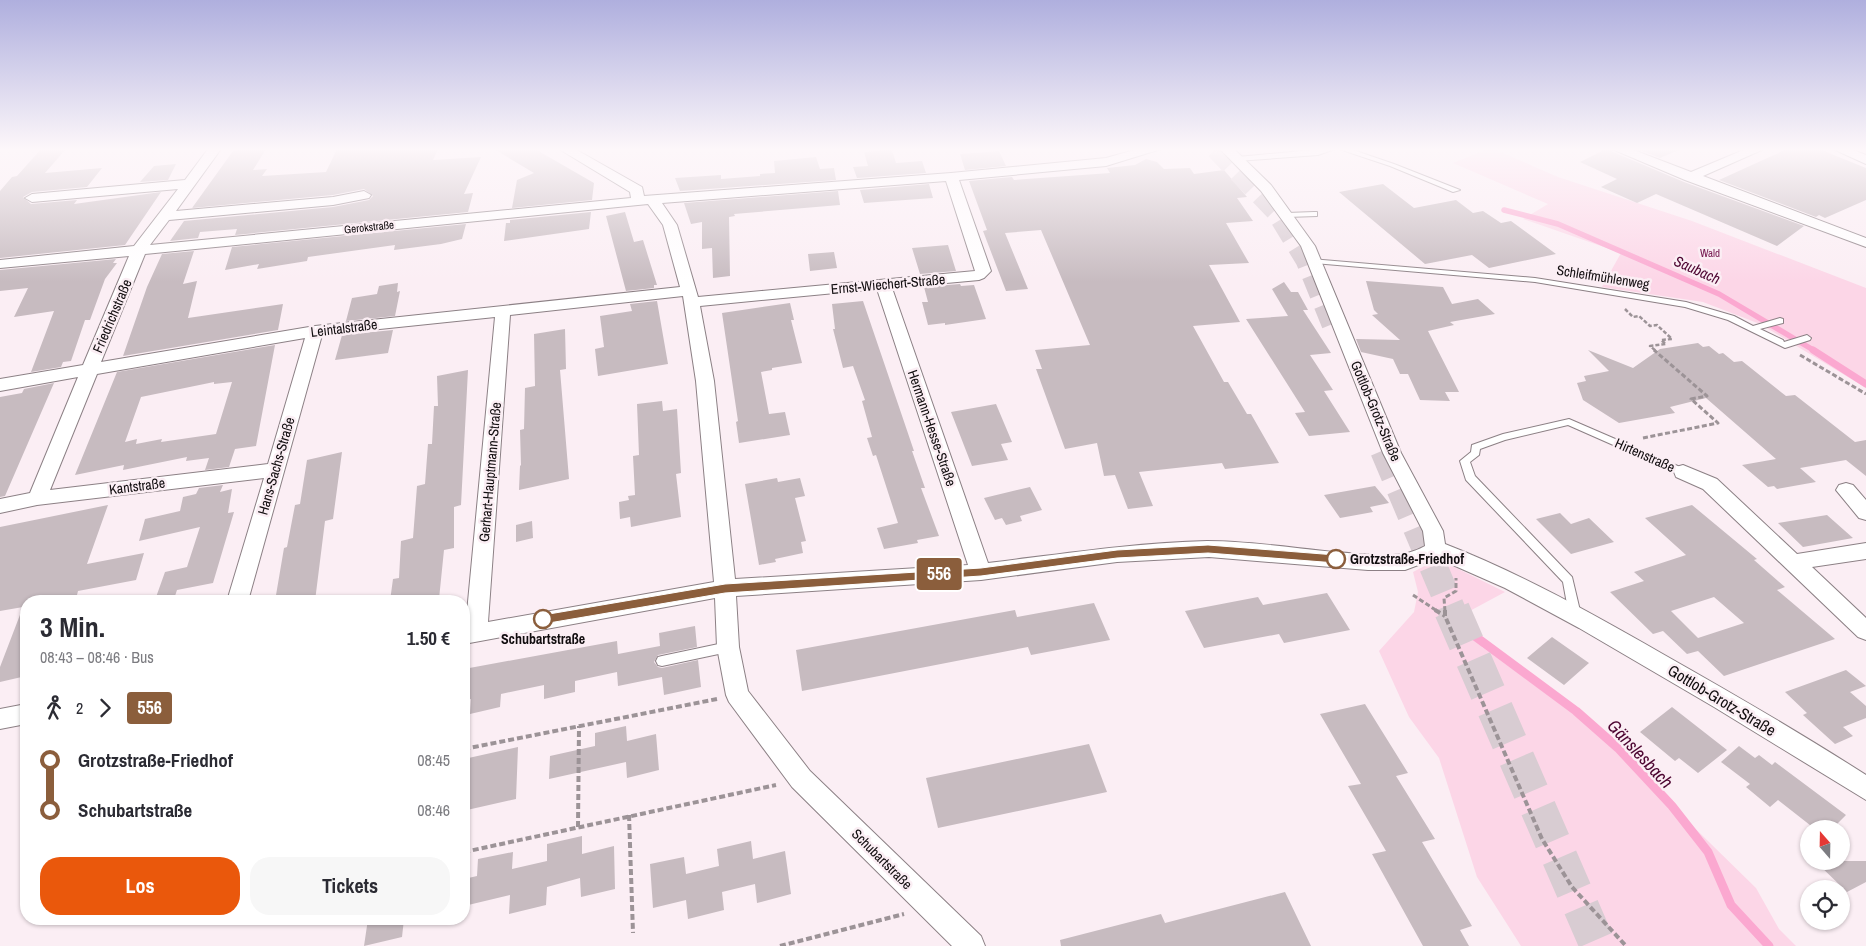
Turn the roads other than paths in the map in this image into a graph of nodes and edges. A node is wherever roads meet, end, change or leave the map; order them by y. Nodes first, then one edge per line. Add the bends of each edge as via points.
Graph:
1 (86, 193) edge
2 (181, 193) edge
3 (639, 193) edge
4 (745, 193) edge
5 (957, 193) edge
6 (1270, 193) edge
7 (1733, 193) edge
8 (364, 194) dead end
9 (32, 198) dead end
10 (645, 201) junction
11 (1314, 214) dead end
12 (1287, 215) junction
13 (164, 216) junction
14 (1866, 243) edge
15 (139, 250) junction
16 (1314, 261) junction
17 (0, 264) edge
18 (883, 284) junction
19 (691, 296) junction
20 (503, 310) junction
21 (1774, 322) dead end
22 (1754, 328) junction
23 (315, 331) junction
24 (1802, 340) dead end
25 (90, 368) junction
26 (0, 385) edge
27 (275, 470) junction
28 (1683, 472) joint
29 (1846, 490) dead end
30 (37, 498) junction
31 (0, 506) edge
32 (1866, 513) edge
33 (1436, 549) junction
34 (1866, 550) edge
35 (1794, 562) junction
36 (981, 572) junction
37 (725, 588) junction
38 (240, 595) edge
39 (1575, 615) junction
40 (1866, 631) edge
41 (470, 634) edge
42 (728, 648) junction
43 (662, 661) dead end
44 (20, 715) edge
45 (0, 719) edge
46 (1861, 780) edge
47 (970, 946) edge

1 - 9 street
2 - 13 street, Friedrichstraße
3 - 10 street, Schubartstraße
4 - 10 street, Gerokstraße
5 - 18 street, Ernst-Wiechert-Straße via 984,271 979,276
6 - 12 street, Gottlob-Grotz-Straße
7 - 14 street
8 - 13 street via 333,201
10 - 15 street, Gerokstraße
10 - 19 street, Schubartstraße via 670,225
11 - 12 lane
12 - 16 street, Gottlob-Grotz-Straße
13 - 15 street, Friedrichstraße
15 - 17 street, Gerokstraße
15 - 25 street, Friedrichstraße
16 - 22 lane, Schleifmühlenweg via 1535,280 1686,305
16 - 33 street, Gottlob-Grotz-Straße via 1392,453 1433,531
18 - 19 street, Ernst-Wiechert-Straße
18 - 36 street, Hermann-Hesse-Straße
19 - 20 street, Leintalstraße
19 - 37 street, Schubartstraße via 705,382
20 - 23 street, Leintalstraße
20 - 41 street, Gerhart-Hauptmann-Straße
21 - 22 lane
22 - 24 lane, Schleifmühlenweg via 1782,344
23 - 25 street, Leintalstraße
23 - 27 street, Hans-Sachs-Straße
25 - 26 street, Leintalstraße
25 - 30 street, Friedrichstraße
27 - 30 street, Kantstraße
27 - 38 street, Hans-Sachs-Straße
28 - 35 street, Hirtenstraße via 1710,484
28 - 39 lane, Hirtenstraße via 1569,422 1475,447 1476,454 1465,461 1470,477 1568,580
29 - 32 street
30 - 31 street, Kantstraße
33 - 36 street via 1405,562 1368,562 1208,549 1117,554
33 - 39 street, Gottlob-Grotz-Straße via 1477,565
34 - 35 street
35 - 40 street, Hirtenstraße
36 - 37 street
37 - 41 street
37 - 42 street, Schubartstraße
39 - 46 street, Gottlob-Grotz-Straße
42 - 43 lane
42 - 47 street, Schubartstraße via 737,695 801,780
44 - 45 street

